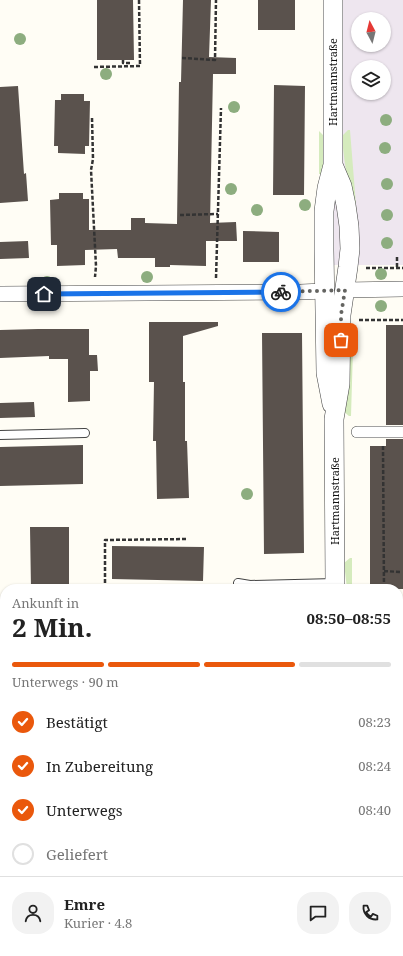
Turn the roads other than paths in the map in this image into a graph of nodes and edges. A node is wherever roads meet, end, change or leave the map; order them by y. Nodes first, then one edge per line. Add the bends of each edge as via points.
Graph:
1 (333, 0) edge
2 (333, 165) junction
3 (403, 288) edge
4 (345, 290) junction
5 (324, 291) junction
6 (0, 294) edge
7 (334, 419) junction
8 (357, 432) dead end
9 (403, 432) edge
10 (85, 433) dead end
11 (0, 435) edge
12 (238, 583) dead end
13 (250, 584) edge
14 (336, 584) edge

1 - 2 street, Hartmannstraße
2 - 4 street, Hartmannstraße via 342,186 349,226
2 - 5 street, Hartmannstraße via 324,211
3 - 4 street
4 - 5 street
4 - 7 street, Hartmannstraße via 341,315 340,384
5 - 6 street
5 - 7 street, Hartmannstraße via 326,373
7 - 14 street, Hartmannstraße
8 - 9 street
10 - 11 lane
12 - 13 lane

